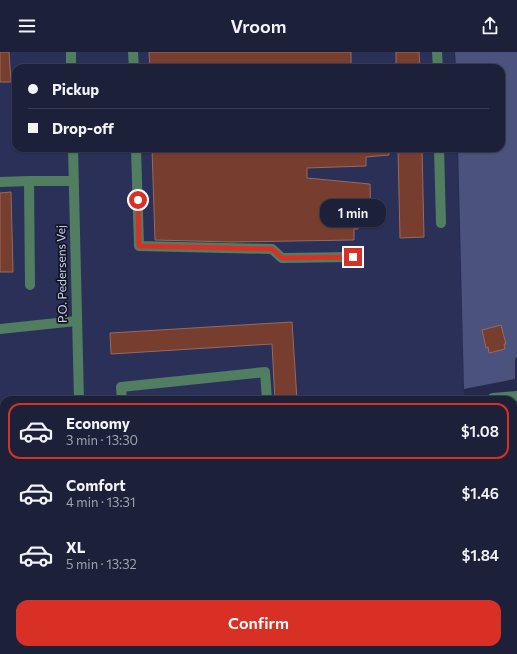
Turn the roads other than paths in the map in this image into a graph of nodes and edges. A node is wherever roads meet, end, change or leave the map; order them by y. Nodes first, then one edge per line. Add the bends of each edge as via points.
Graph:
1 (71, 52) edge
2 (134, 52) edge
3 (437, 52) edge
4 (71, 64) edge
5 (134, 64) edge
6 (438, 64) edge
7 (73, 152) edge
8 (136, 152) edge
9 (439, 152) edge
10 (29, 181) junction
11 (74, 181) junction
12 (0, 182) edge
13 (441, 223) dead end
14 (353, 257) dead end
15 (30, 285) dead end
16 (76, 321) junction
17 (0, 329) edge
18 (79, 396) edge
19 (122, 396) edge
20 (267, 396) edge

1 - 4 street
2 - 5 street
3 - 6 street
7 - 11 street, P.O. Pedersens Vej
8 - 14 street via 139,246 272,249 282,258
9 - 13 street
10 - 11 street
10 - 12 street
10 - 15 street
11 - 16 street, P.O. Pedersens Vej
16 - 17 street
16 - 18 street, P.O. Pedersens Vej
19 - 20 street via 121,387 265,372

